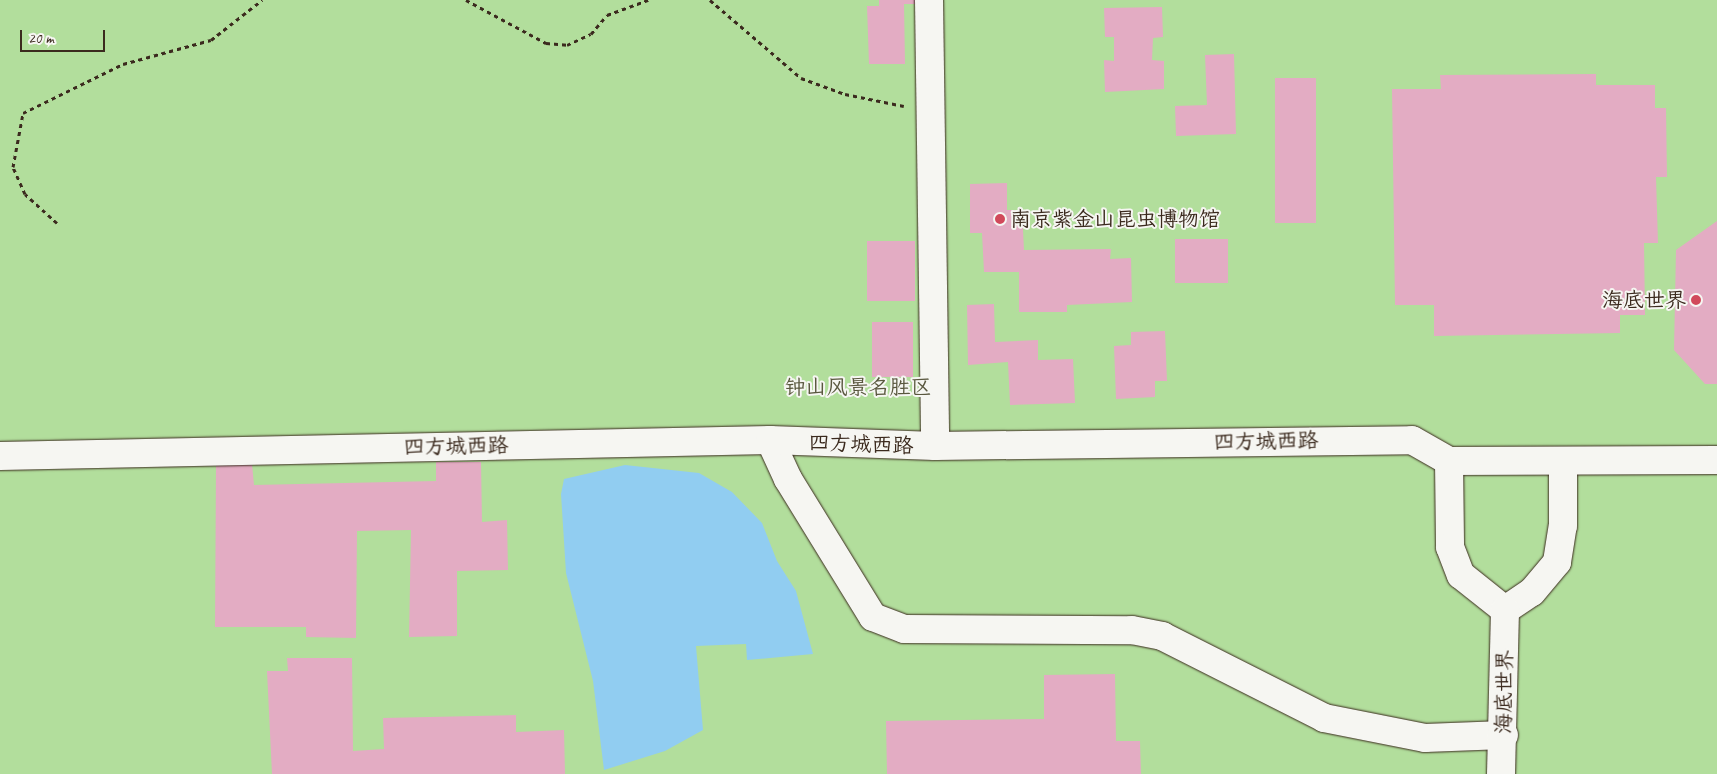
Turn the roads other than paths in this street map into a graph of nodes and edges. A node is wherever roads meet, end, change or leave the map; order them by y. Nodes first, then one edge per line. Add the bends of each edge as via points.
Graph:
1 (929, 0) edge
2 (770, 440) junction
3 (935, 446) junction
4 (0, 456) edge
5 (1717, 460) edge
6 (1449, 461) junction
7 (1563, 461) junction
8 (1505, 610) junction
9 (1504, 735) junction
10 (1500, 774) edge

1 - 3 street
2 - 3 street, 四方城西路
2 - 4 street, 四方城西路
2 - 9 street via 788,479 873,617 880,620 904,629 1132,630 1192,650 1324,718 1425,738
3 - 6 street, 四方城西路 via 1412,440
5 - 7 street, 四方城西路
6 - 7 street, 四方城西路
6 - 8 street via 1450,547 1461,575
7 - 8 street via 1563,526 1556,562 1532,592
8 - 9 street, 海底世界
9 - 10 street, 海底世界

